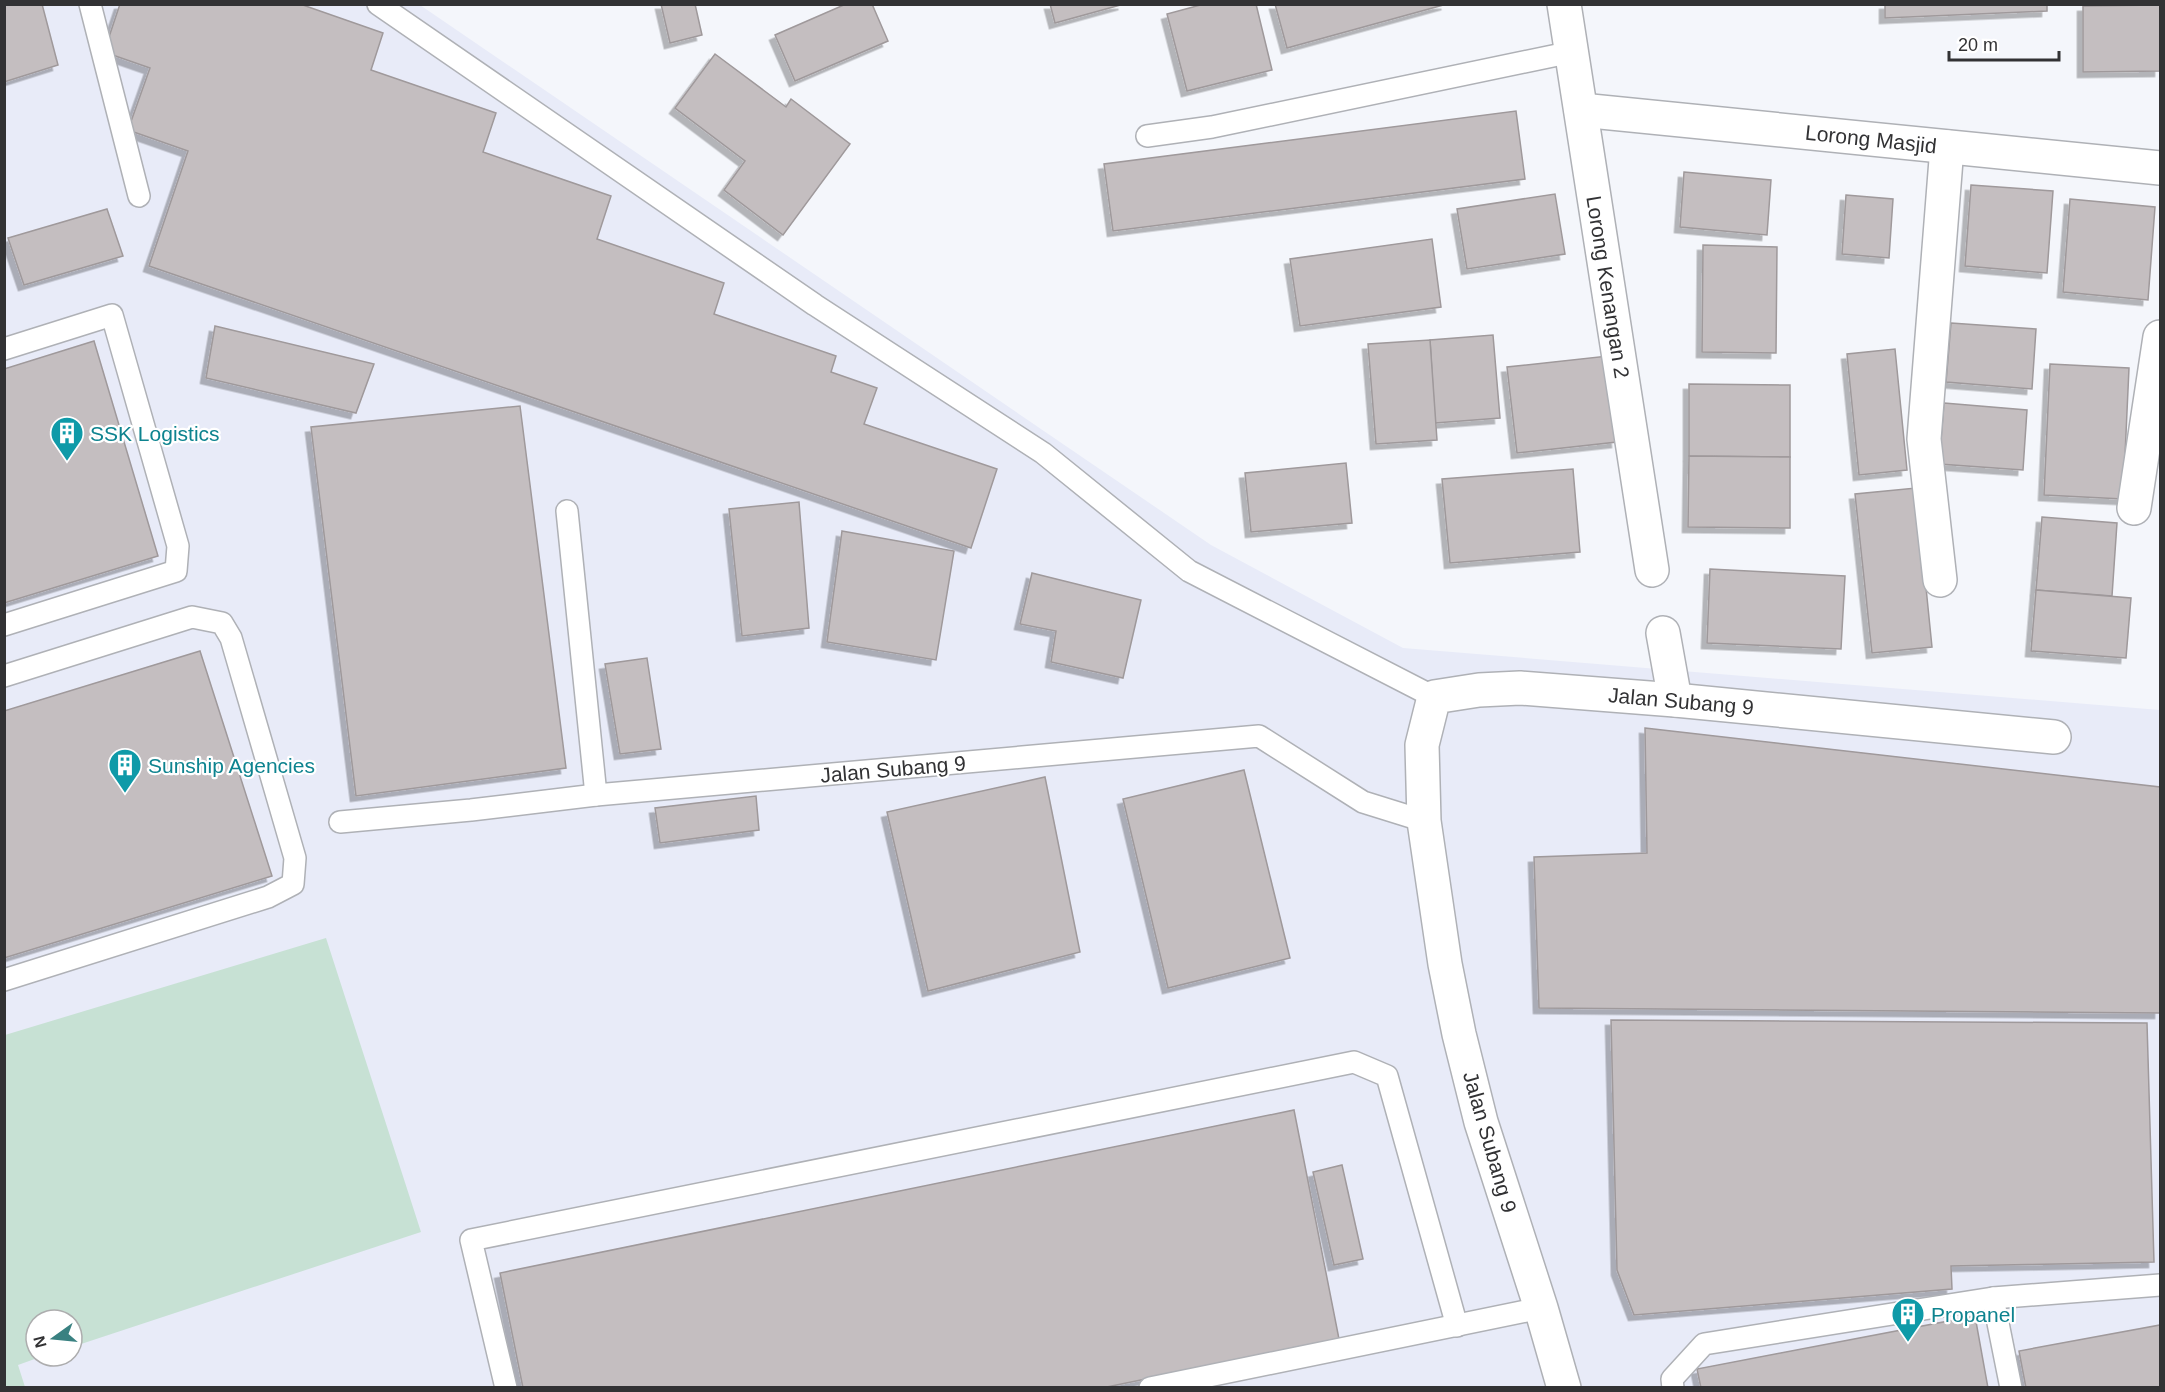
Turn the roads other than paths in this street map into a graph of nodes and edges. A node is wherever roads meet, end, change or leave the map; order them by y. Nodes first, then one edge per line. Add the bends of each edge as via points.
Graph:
1 (90, 4) edge
2 (378, 4) edge
3 (1564, 4) edge
4 (1572, 52) junction
5 (1581, 110) junction
6 (1147, 136) dead end
7 (1947, 147) junction
8 (2160, 168) edge
9 (139, 196) dead end
10 (2160, 336) edge
11 (4, 349) edge
12 (2134, 508) dead end
13 (567, 511) dead end
14 (1652, 570) dead end
15 (1940, 580) dead end
16 (4, 625) edge
17 (1663, 633) dead end
18 (4, 676) edge
19 (1434, 697) junction
20 (1675, 700) junction
21 (2054, 737) dead end
22 (596, 795) junction
23 (1424, 821) junction
24 (340, 822) dead end
25 (4, 980) edge
26 (2160, 1285) edge
27 (1993, 1298) junction
28 (1541, 1308) junction
29 (1456, 1326) junction
30 (506, 1388) edge
31 (1150, 1388) edge
32 (1564, 1388) edge
33 (1673, 1388) edge
34 (2012, 1388) edge

1 - 9 lane
2 - 19 lane via 815,305 1043,453 1190,571
3 - 4 street, Lorong Kenangan 2
4 - 5 street, Lorong Kenangan 2
4 - 6 lane via 1212,127
5 - 7 street, Lorong Masjid
5 - 14 street, Lorong Kenangan 2
7 - 8 street, Lorong Masjid
7 - 15 street via 1924,439
10 - 12 street
11 - 16 lane via 112,315 178,546 176,571
13 - 22 lane
17 - 20 street
18 - 25 lane via 192,617 222,623 231,638 295,858 293,884 268,897
19 - 20 street, Jalan Subang 9 via 1520,688
19 - 23 street, Jalan Subang 9 via 1422,745
20 - 21 street, Jalan Subang 9
22 - 23 lane, Jalan Subang 9 via 1259,736 1363,802
22 - 24 lane, Jalan Subang 9
23 - 28 street, Jalan Subang 9 via 1459,1034 1481,1122
26 - 27 lane
27 - 33 lane via 1704,1344 1671,1379
27 - 34 lane
28 - 29 lane
28 - 32 street, Jalan Subang 9
29 - 30 lane via 1386,1076 1354,1062 471,1240
29 - 31 lane

